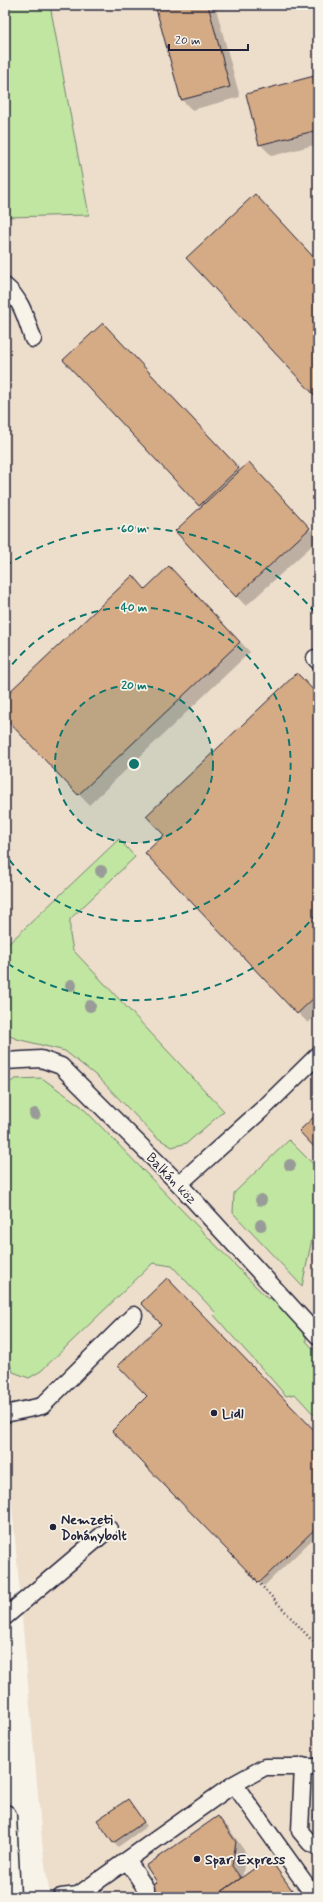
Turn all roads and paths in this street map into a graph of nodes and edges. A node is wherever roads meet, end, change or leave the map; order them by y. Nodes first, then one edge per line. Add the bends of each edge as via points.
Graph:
1 (5, 286) edge
2 (32, 339) dead end
3 (318, 1056) edge
4 (5, 1061) edge
5 (179, 1184) junction
6 (134, 1315) dead end
7 (318, 1336) edge
8 (5, 1414) edge
9 (109, 1529) dead end
10 (247, 1570) dead end
11 (5, 1618) edge
12 (318, 1647) edge
13 (310, 1767) edge
14 (234, 1784) junction
15 (5, 1816) edge
16 (318, 1847) edge
17 (126, 1860) junction
18 (146, 1889) dead end
19 (78, 1896) edge
20 (9, 1897) edge
21 (61, 1897) edge
22 (314, 1897) edge

1 - 2 lane via 20,302
3 - 5 lane via 268,1105
4 - 5 lane, Balkán köz via 40,1059 61,1066
5 - 7 lane, Balkán köz
6 - 8 lane via 42,1406
9 - 11 lane
10 - 12 path
13 - 14 lane via 265,1767
13 - 16 lane via 300,1831 310,1843
14 - 17 lane
14 - 22 lane via 285,1868
15 - 20 street
17 - 18 lane
17 - 19 lane
19 - 21 lane

